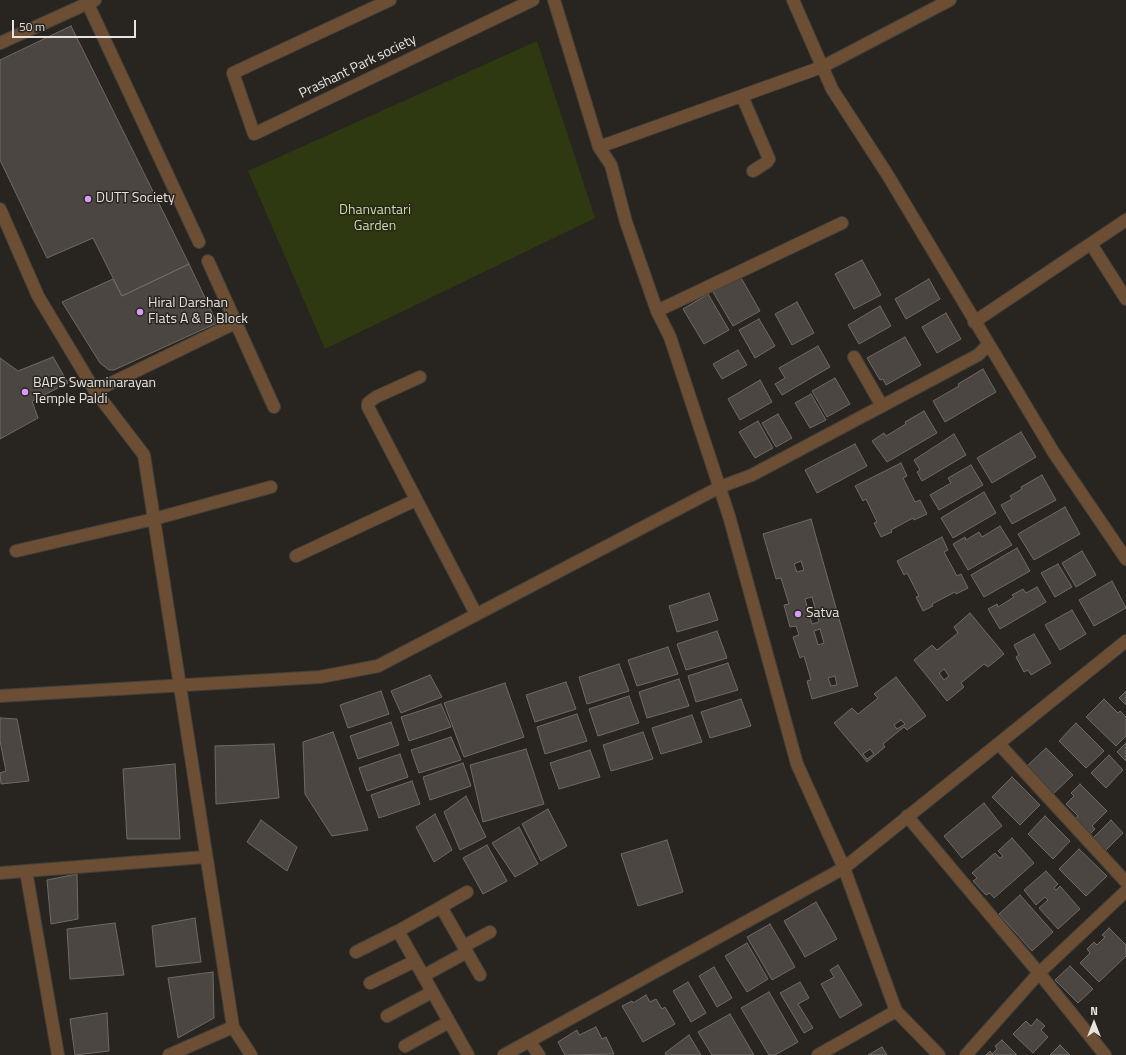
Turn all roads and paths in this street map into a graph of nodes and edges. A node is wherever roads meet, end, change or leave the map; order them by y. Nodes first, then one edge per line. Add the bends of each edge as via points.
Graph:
1 (390, 0) edge
2 (532, 0) edge
3 (554, 0) edge
4 (793, 0) edge
5 (950, 0) edge
6 (90, 1) edge
7 (0, 43) edge
8 (822, 67) junction
9 (742, 96) junction
10 (599, 147) junction
11 (754, 171) dead end
12 (0, 210) edge
13 (1126, 220) edge
14 (842, 223) dead end
15 (199, 242) dead end
16 (1091, 244) junction
17 (208, 261) dead end
18 (1126, 299) edge
19 (656, 311) junction
20 (974, 322) junction
21 (235, 323) junction
22 (988, 345) junction
23 (854, 357) dead end
24 (420, 377) dead end
25 (95, 391) junction
26 (882, 406) junction
27 (274, 407) dead end
28 (720, 487) junction
29 (271, 488) dead end
30 (416, 500) junction
31 (154, 519) junction
32 (16, 551) dead end
33 (296, 556) dead end
34 (1126, 559) edge
35 (476, 614) junction
36 (1126, 641) edge
37 (180, 686) junction
38 (0, 696) edge
39 (999, 744) junction
40 (907, 816) junction
41 (205, 857) junction
42 (844, 868) junction
43 (26, 871) junction
44 (0, 873) edge
45 (1126, 882) edge
46 (1126, 891) edge
47 (467, 892) dead end
48 (441, 907) junction
49 (398, 931) junction
50 (490, 932) dead end
51 (465, 949) junction
52 (356, 952) dead end
53 (415, 961) junction
54 (1039, 973) junction
55 (480, 974) dead end
56 (423, 976) junction
57 (370, 983) dead end
58 (432, 992) junction
59 (896, 1011) junction
60 (387, 1016) dead end
61 (449, 1022) junction
62 (233, 1027) junction
63 (529, 1041) junction
64 (405, 1046) dead end
65 (58, 1055) edge
66 (169, 1055) edge
67 (251, 1055) edge
68 (468, 1055) edge
69 (504, 1055) edge
70 (540, 1055) edge
71 (818, 1055) edge
72 (939, 1055) edge
73 (966, 1055) edge
74 (1104, 1055) edge

1 - 2 street, Prashant Park society via 233,73 254,134
3 - 10 street
4 - 8 street
5 - 8 street
6 - 7 street
6 - 15 street
8 - 9 street
8 - 20 street via 832,89 887,174
9 - 10 street
9 - 11 street via 768,159
10 - 19 street via 611,165 626,222
12 - 25 street via 38,296
13 - 16 street
14 - 19 street
16 - 18 street
16 - 20 street
17 - 21 street
19 - 28 street via 670,337
20 - 22 street
21 - 25 street
21 - 27 street
22 - 26 street via 978,355
22 - 34 street via 1054,453
23 - 26 street
24 - 30 street via 368,403
25 - 31 street via 144,455
26 - 28 street via 752,475
28 - 35 street
28 - 42 street via 797,764
29 - 31 street
30 - 33 street
30 - 35 street
31 - 32 street
31 - 37 street
35 - 37 street via 378,666 320,677
36 - 39 street
37 - 38 street
37 - 41 street
39 - 40 street
39 - 45 street
40 - 42 street
40 - 54 street
41 - 43 street
41 - 62 street
42 - 59 street
42 - 63 street
43 - 44 street
43 - 65 street
46 - 54 street
47 - 48 street
48 - 49 street
48 - 51 street
49 - 52 street
49 - 53 street
50 - 51 street
51 - 55 street
51 - 56 street
53 - 56 street
53 - 57 street
54 - 73 street
54 - 74 street
56 - 58 street
58 - 60 street
58 - 61 street
59 - 71 street
59 - 72 street
61 - 64 street
61 - 68 street
62 - 66 street
62 - 67 street
63 - 69 street
63 - 70 street

